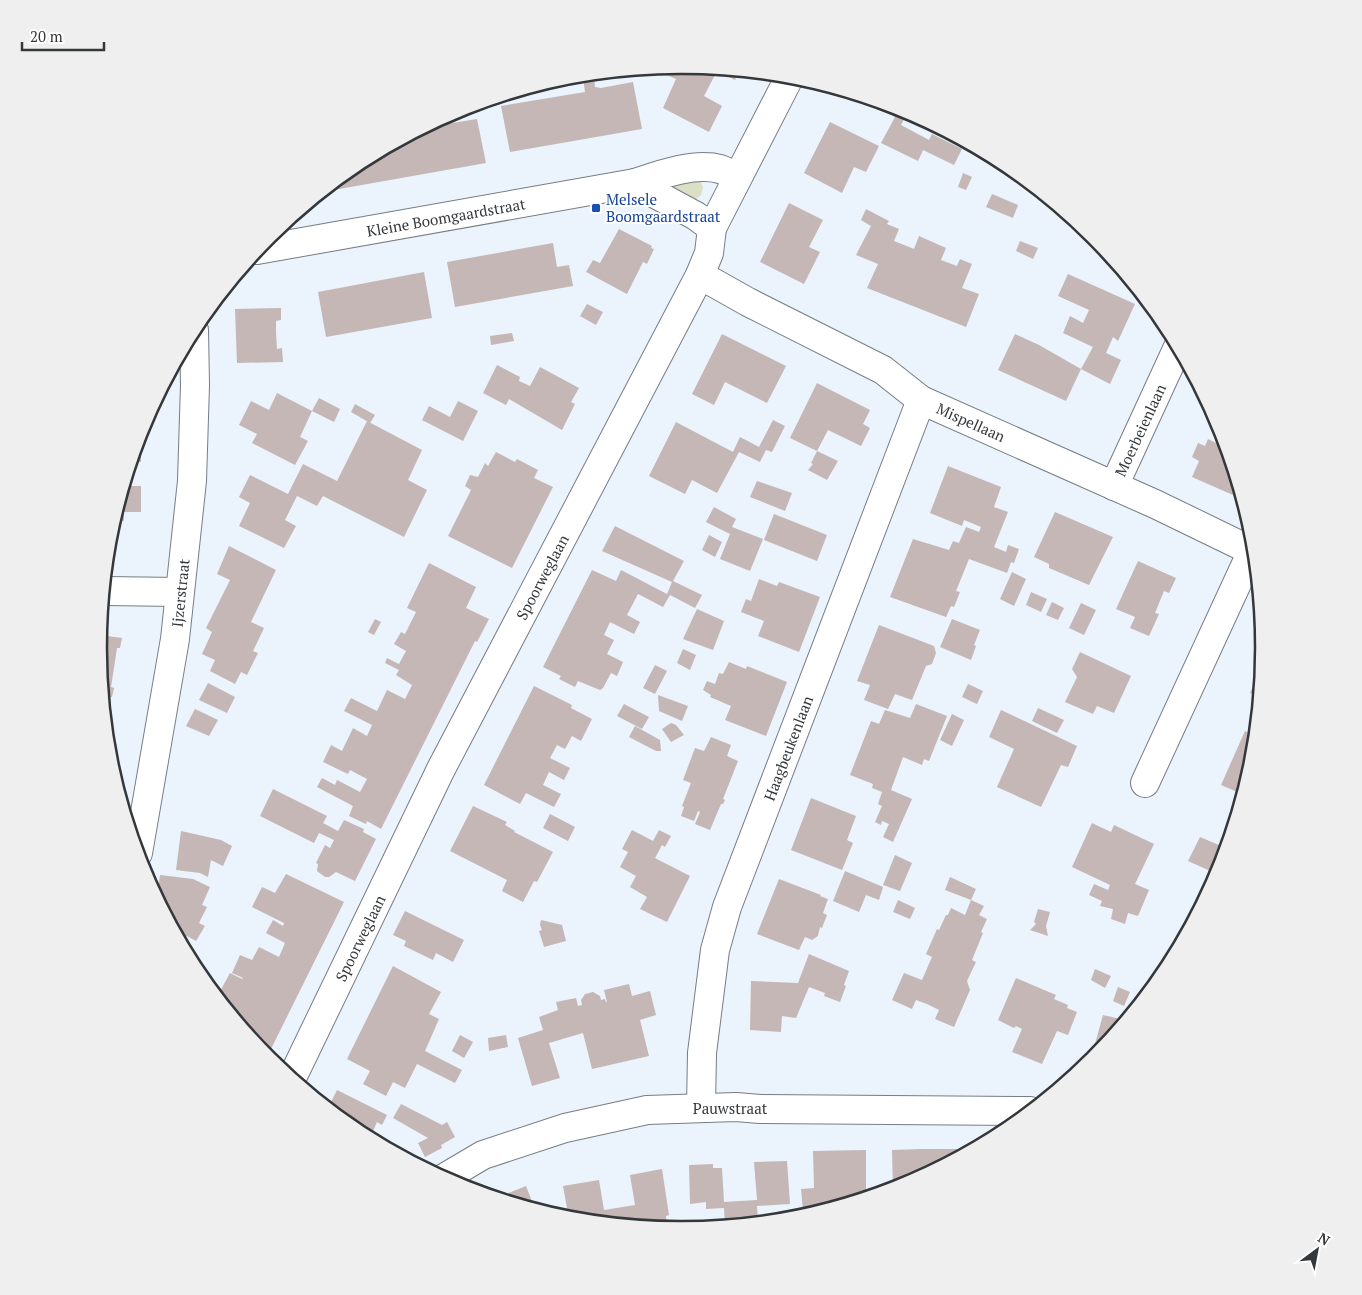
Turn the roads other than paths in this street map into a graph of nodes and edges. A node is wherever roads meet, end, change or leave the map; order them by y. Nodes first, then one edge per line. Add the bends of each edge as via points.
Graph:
1 (786, 84) edge
2 (737, 178) junction
3 (635, 183) junction
4 (712, 228) junction
5 (270, 248) edge
6 (700, 274) junction
7 (194, 345) edge
8 (1174, 355) edge
9 (921, 400) junction
10 (1114, 486) junction
11 (1246, 548) edge
12 (1248, 561) edge
13 (110, 591) edge
14 (179, 592) junction
15 (1145, 784) dead end
16 (141, 839) edge
17 (295, 1072) edge
18 (702, 1107) junction
19 (1012, 1116) edge
20 (452, 1174) edge

1 - 2 street, Spoorweglaan
2 - 3 street, Kleine Boomgaardstraat via 720,169 700,167 665,173
2 - 4 street, Spoorweglaan
3 - 4 street
3 - 5 street, Kleine Boomgaardstraat
4 - 6 street, Spoorweglaan via 709,254
6 - 9 street, Mispellaan via 882,370
6 - 17 street, Spoorweglaan via 441,769
7 - 14 street, Ijzerstraat via 192,480
8 - 10 street, Moerbeienlaan
9 - 10 street, Mispellaan
9 - 18 street, Haagbeukenlaan via 727,907 713,960 702,1054
10 - 11 street, Mispellaan
12 - 15 street, Mispellaan
13 - 14 street
14 - 16 street, Ijzerstraat via 175,639
18 - 19 street, Pauwstraat
18 - 20 street, Pauwstraat via 647,1110 565,1128 483,1155

